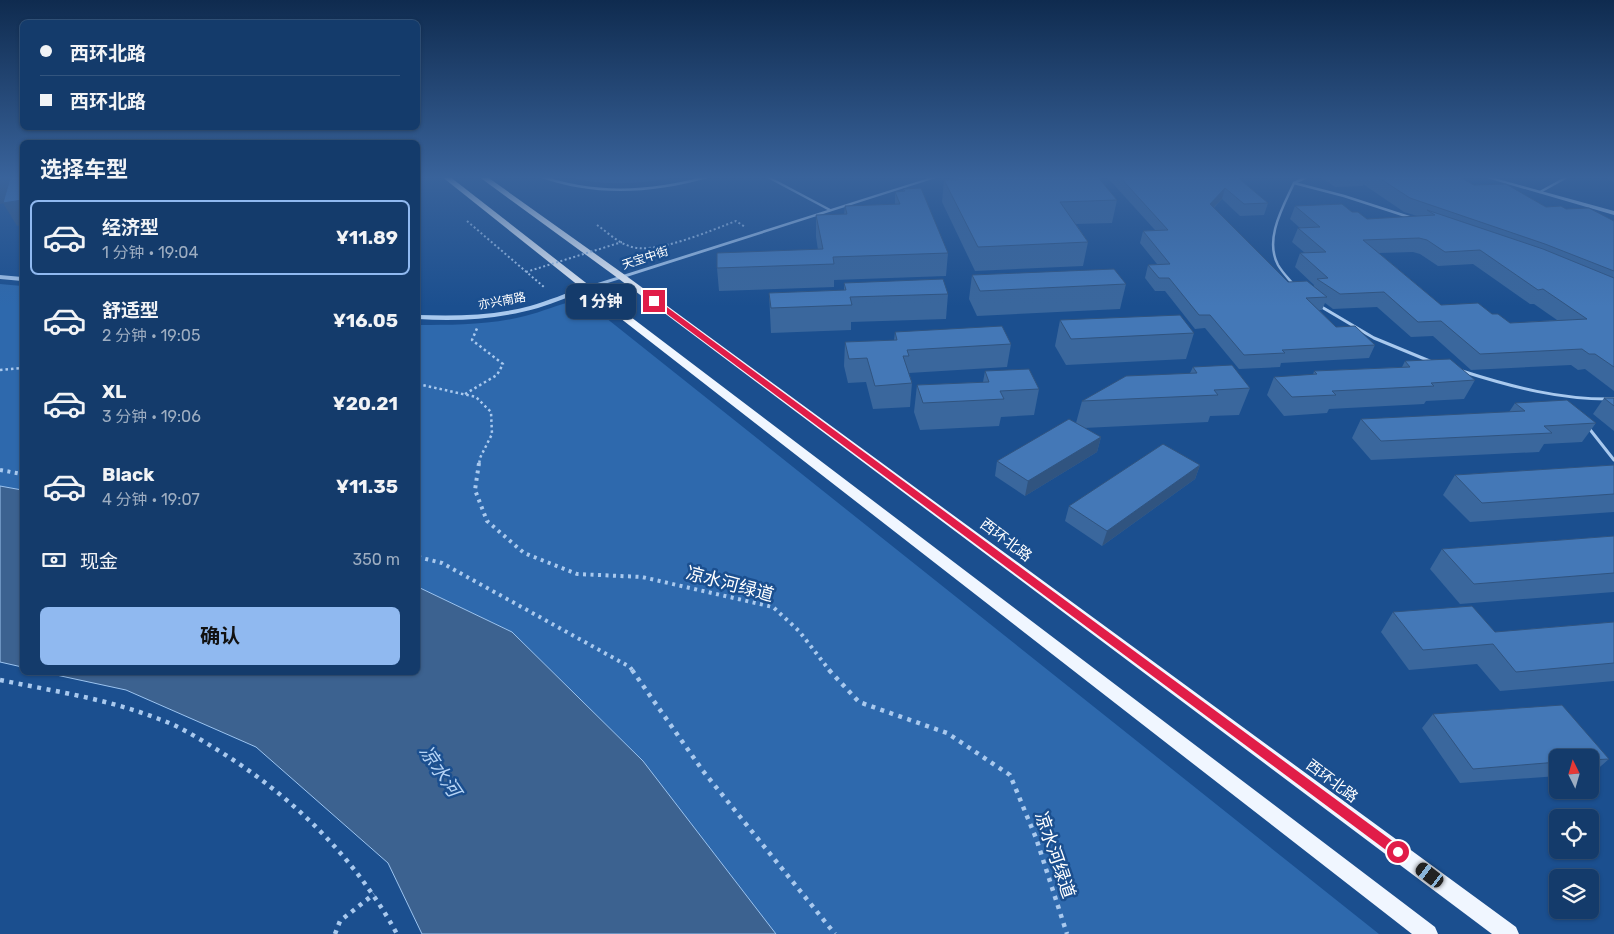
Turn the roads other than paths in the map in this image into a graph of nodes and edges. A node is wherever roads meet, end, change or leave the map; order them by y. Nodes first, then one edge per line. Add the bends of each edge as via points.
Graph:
1 (500, 220) edge
2 (542, 220) edge
3 (800, 220) edge
4 (1279, 220) edge
5 (0, 277) edge
6 (622, 277) junction
7 (20, 279) edge
8 (587, 288) junction
9 (1300, 289) edge
10 (1314, 301) edge
11 (420, 316) edge
12 (1441, 364) edge
13 (1458, 370) edge
14 (1566, 398) junction
15 (1614, 399) edge
16 (1572, 406) edge
17 (1584, 421) edge
18 (1614, 460) edge
19 (1428, 934) edge
20 (1509, 934) edge

1 - 8 main road
2 - 6 main road, 西环北路
3 - 6 street, 天宝中街
4 - 9 lane via 1272,243 1278,264
5 - 7 street
6 - 8 street, 天宝中街
6 - 20 main road, 西环北路
8 - 11 street, 亦兴南路 via 534,307 483,317
8 - 19 main road
10 - 12 lane via 1362,331 1414,356
13 - 14 lane
14 - 15 lane
14 - 16 lane
17 - 18 lane

